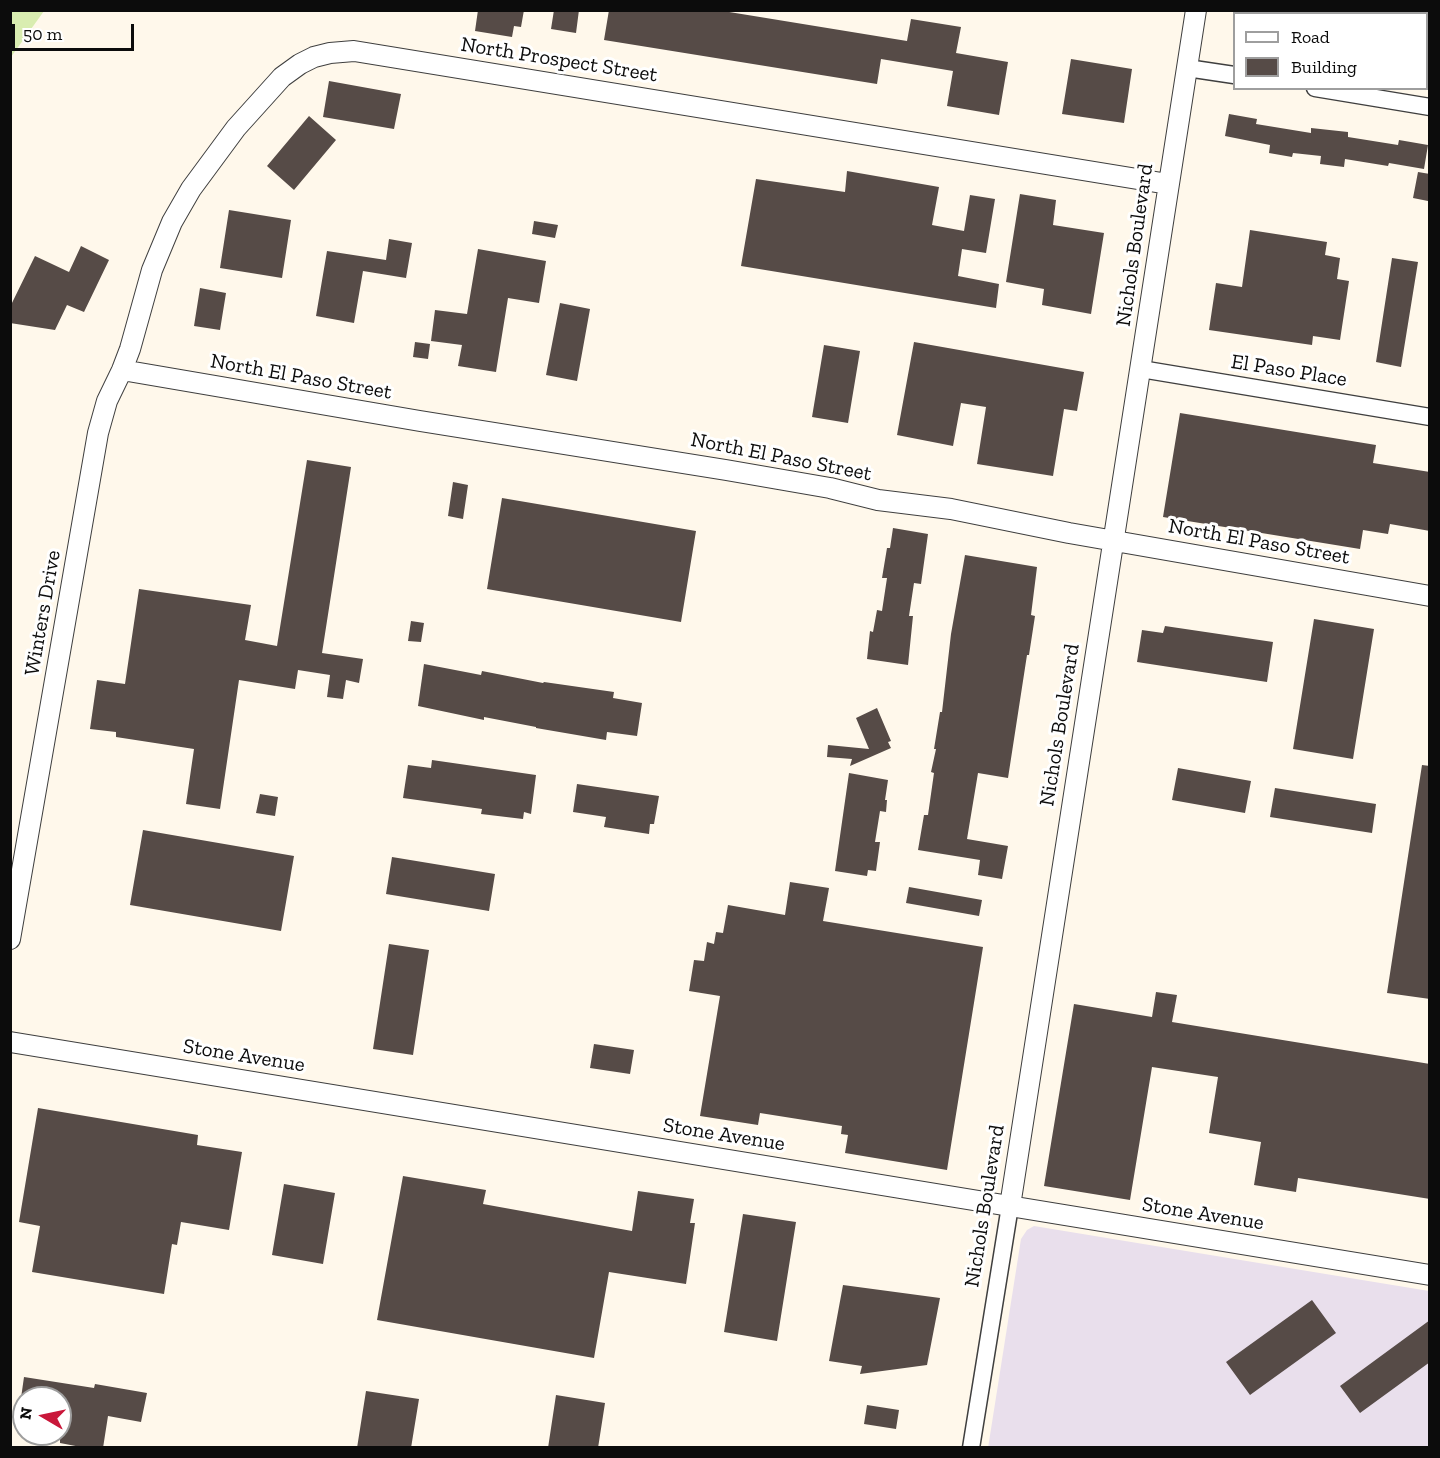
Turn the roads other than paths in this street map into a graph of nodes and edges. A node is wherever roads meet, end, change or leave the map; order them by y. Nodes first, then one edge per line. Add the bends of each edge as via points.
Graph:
1 (1196, 10) edge
2 (1187, 68) junction
3 (1233, 75) edge
4 (1327, 90) edge
5 (1430, 107) edge
6 (1168, 184) junction
7 (1141, 369) junction
8 (122, 370) junction
9 (1430, 417) edge
10 (1112, 540) junction
11 (1430, 596) edge
12 (10, 939) edge
13 (10, 1042) edge
14 (1010, 1206) junction
15 (1430, 1275) edge
16 (971, 1448) edge

1 - 2 street, Nichols Boulevard
2 - 3 street
2 - 6 street, Nichols Boulevard
4 - 5 street
6 - 7 street, Nichols Boulevard
6 - 8 street, North Prospect Street via 354,51 330,53 300,64 282,77 236,128 191,189 152,270
7 - 9 street, El Paso Place
7 - 10 street, Nichols Boulevard
8 - 10 street, North El Paso Street via 761,476
8 - 12 street, Winters Drive via 98,433
10 - 11 street, North El Paso Street
10 - 14 street, Nichols Boulevard
13 - 14 street, Stone Avenue
14 - 15 street, Stone Avenue
14 - 16 street, Nichols Boulevard

